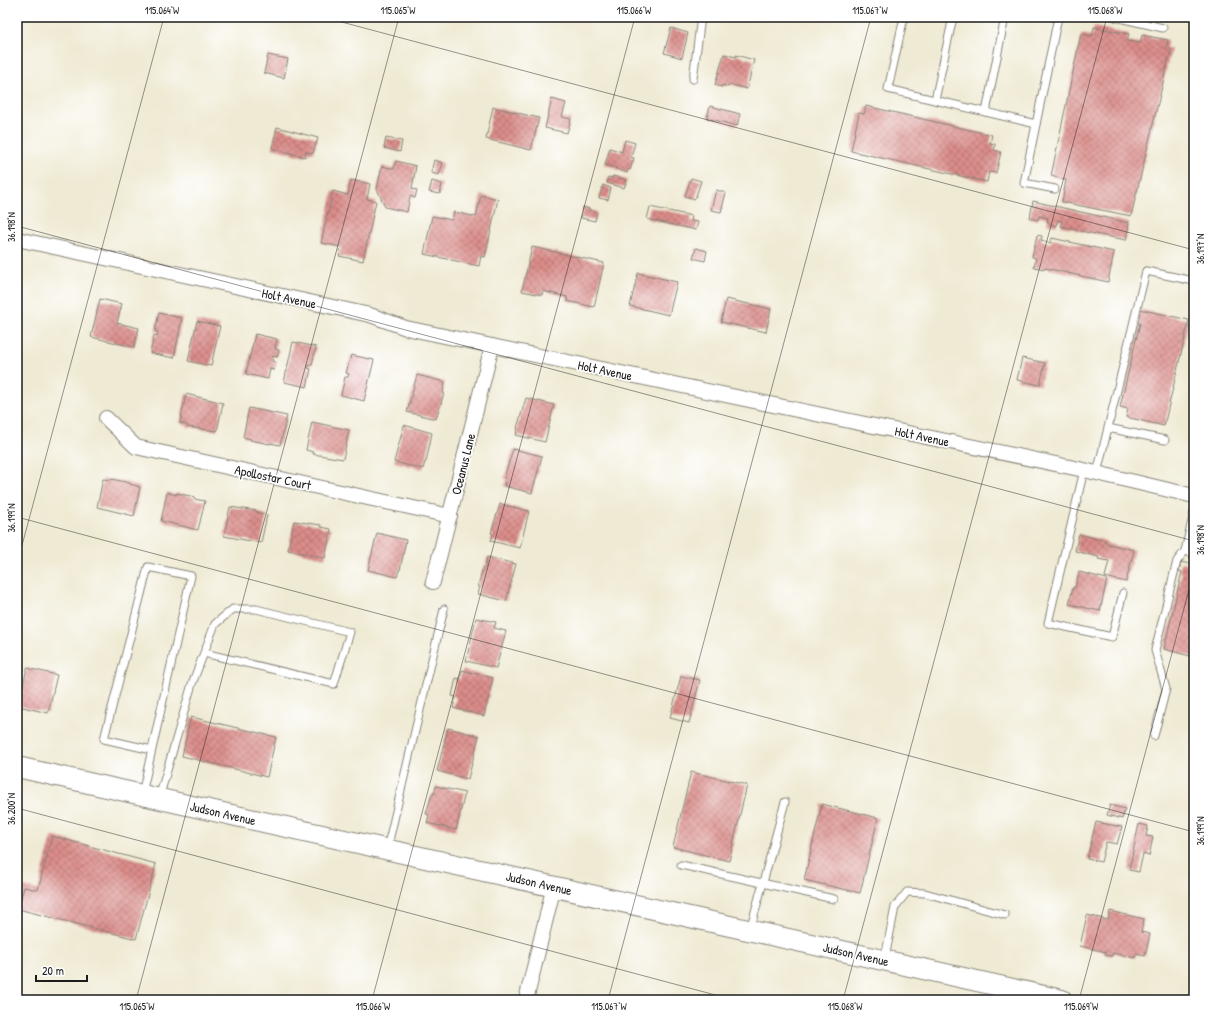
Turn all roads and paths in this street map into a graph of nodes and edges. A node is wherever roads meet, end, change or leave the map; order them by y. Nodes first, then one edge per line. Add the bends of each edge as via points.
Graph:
1 (701, 17) edge
2 (904, 17) edge
3 (953, 17) edge
4 (1005, 17) edge
5 (1058, 17) edge
6 (1115, 17) edge
7 (1163, 28) dead end
8 (693, 79) dead end
9 (935, 100) junction
10 (986, 112) junction
11 (1036, 124) junction
12 (1055, 190) dead end
13 (17, 239) edge
14 (1194, 282) edge
15 (492, 346) junction
16 (106, 418) dead end
17 (1108, 428) junction
18 (1166, 440) dead end
19 (1090, 471) junction
20 (1194, 496) edge
21 (1194, 512) edge
22 (450, 516) junction
23 (1185, 551) junction
24 (1194, 553) edge
25 (433, 582) dead end
26 (1123, 593) dead end
27 (444, 609) dead end
28 (204, 653) junction
29 (1154, 736) dead end
30 (152, 750) junction
31 (17, 766) edge
32 (150, 796) junction
33 (785, 802) dead end
34 (387, 849) junction
35 (681, 865) dead end
36 (763, 883) junction
37 (554, 886) junction
38 (834, 899) dead end
39 (1005, 915) dead end
40 (750, 930) junction
41 (885, 960) junction
42 (996, 993) edge
43 (526, 1000) edge
44 (1062, 1000) edge

1 - 8 lane
2 - 9 lane via 888,89
3 - 9 lane
4 - 10 lane
5 - 11 lane
6 - 7 lane
9 - 10 lane
10 - 11 lane
11 - 12 lane via 1024,183
13 - 15 street, Holt Avenue via 370,315 406,328
14 - 17 lane via 1146,271
15 - 19 street, Holt Avenue
15 - 22 street, Oceanus Lane
16 - 22 street, Apollostar Court via 136,447
17 - 18 lane
17 - 19 lane
19 - 20 street, Holt Avenue
19 - 26 lane via 1048,623 1112,637
21 - 23 lane
22 - 25 street, Oceanus Lane
23 - 24 lane
23 - 29 lane via 1177,560 1155,650 1166,689
27 - 34 lane
28 - 28 lane via 215,624 233,609 256,609 350,632 334,684
28 - 32 lane
30 - 30 lane via 191,576 148,567 104,739
30 - 32 lane
31 - 32 street, Judson Avenue
32 - 34 street, Judson Avenue
33 - 36 lane
34 - 37 street, Judson Avenue
35 - 36 lane
36 - 38 lane
36 - 40 lane
37 - 40 street, Judson Avenue
37 - 43 street
39 - 41 lane via 925,893 907,892 895,907
40 - 41 street, Judson Avenue
41 - 42 street, Judson Avenue
42 - 44 street, Judson Avenue

